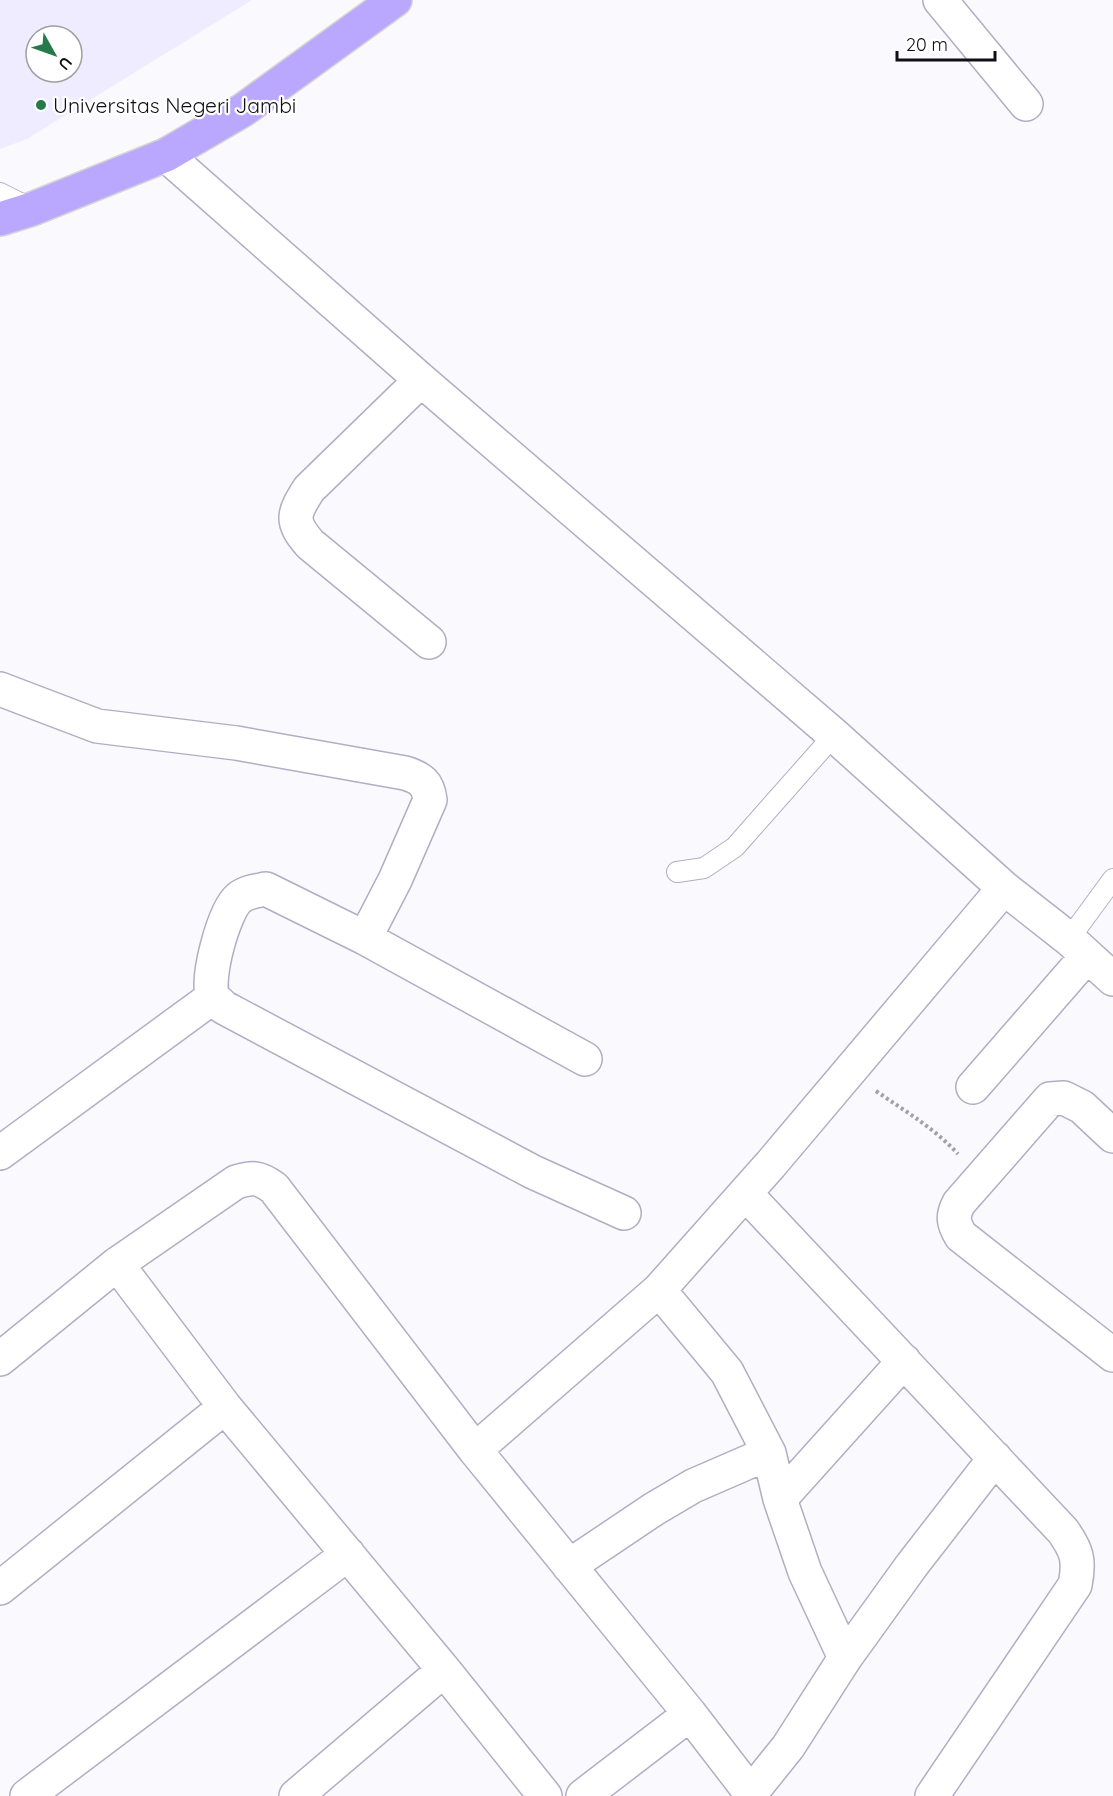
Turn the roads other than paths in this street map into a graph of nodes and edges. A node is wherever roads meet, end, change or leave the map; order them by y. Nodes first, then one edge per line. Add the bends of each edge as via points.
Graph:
1 (395, 0) edge
2 (940, 0) edge
3 (1026, 105) dead end
4 (166, 155) junction
5 (0, 193) edge
6 (32, 209) junction
7 (0, 219) edge
8 (421, 380) junction
9 (429, 642) dead end
10 (0, 688) edge
11 (834, 735) junction
12 (677, 872) dead end
13 (1113, 879) edge
14 (1004, 888) junction
15 (365, 938) junction
16 (1078, 947) junction
17 (1113, 979) edge
18 (213, 997) junction
19 (585, 1059) dead end
20 (973, 1087) dead end
21 (1113, 1136) edge
22 (0, 1153) edge
23 (746, 1194) junction
24 (624, 1213) dead end
25 (117, 1264) junction
26 (659, 1290) junction
27 (1113, 1355) edge
28 (0, 1359) edge
29 (904, 1361) junction
30 (225, 1407) junction
31 (475, 1450) junction
32 (769, 1453) junction
33 (995, 1458) junction
34 (780, 1499) junction
35 (348, 1554) junction
36 (569, 1566) junction
37 (0, 1588) edge
38 (845, 1658) junction
39 (444, 1670) junction
40 (690, 1714) junction
41 (752, 1794) edge
42 (27, 1796) edge
43 (296, 1796) edge
44 (545, 1796) edge
45 (583, 1796) edge
46 (932, 1796) edge

1 - 4 highway via 243,110
2 - 3 street
4 - 6 highway
4 - 8 street
5 - 6 lane
6 - 7 highway
8 - 9 street via 309,489 294,520 310,544
8 - 11 street
10 - 15 street via 97,726 236,743 420,778 429,788 430,800
11 - 12 lane via 735,847 704,868
11 - 14 street
13 - 16 lane
14 - 16 street
14 - 23 street
15 - 18 street via 266,889 250,892 238,898 230,909 218,939
15 - 19 street
16 - 17 street
16 - 20 street
18 - 22 street
18 - 24 street via 238,1016 533,1172
21 - 27 street via 1082,1107 1064,1098 1050,1099 954,1212 954,1224 961,1236
23 - 26 street
23 - 29 street
25 - 28 street
25 - 30 street
25 - 31 street via 236,1182 251,1177 264,1181 274,1188
26 - 31 street
26 - 32 street via 727,1372
29 - 33 street
29 - 34 street
30 - 35 street
30 - 37 street
31 - 36 street
32 - 34 street
32 - 36 street via 693,1486
33 - 38 street
33 - 46 street via 1064,1531 1075,1549 1075,1585
34 - 38 street via 805,1572
35 - 39 street
35 - 42 street
36 - 40 street
38 - 41 street
39 - 43 street
39 - 44 street
40 - 41 street
40 - 45 street

